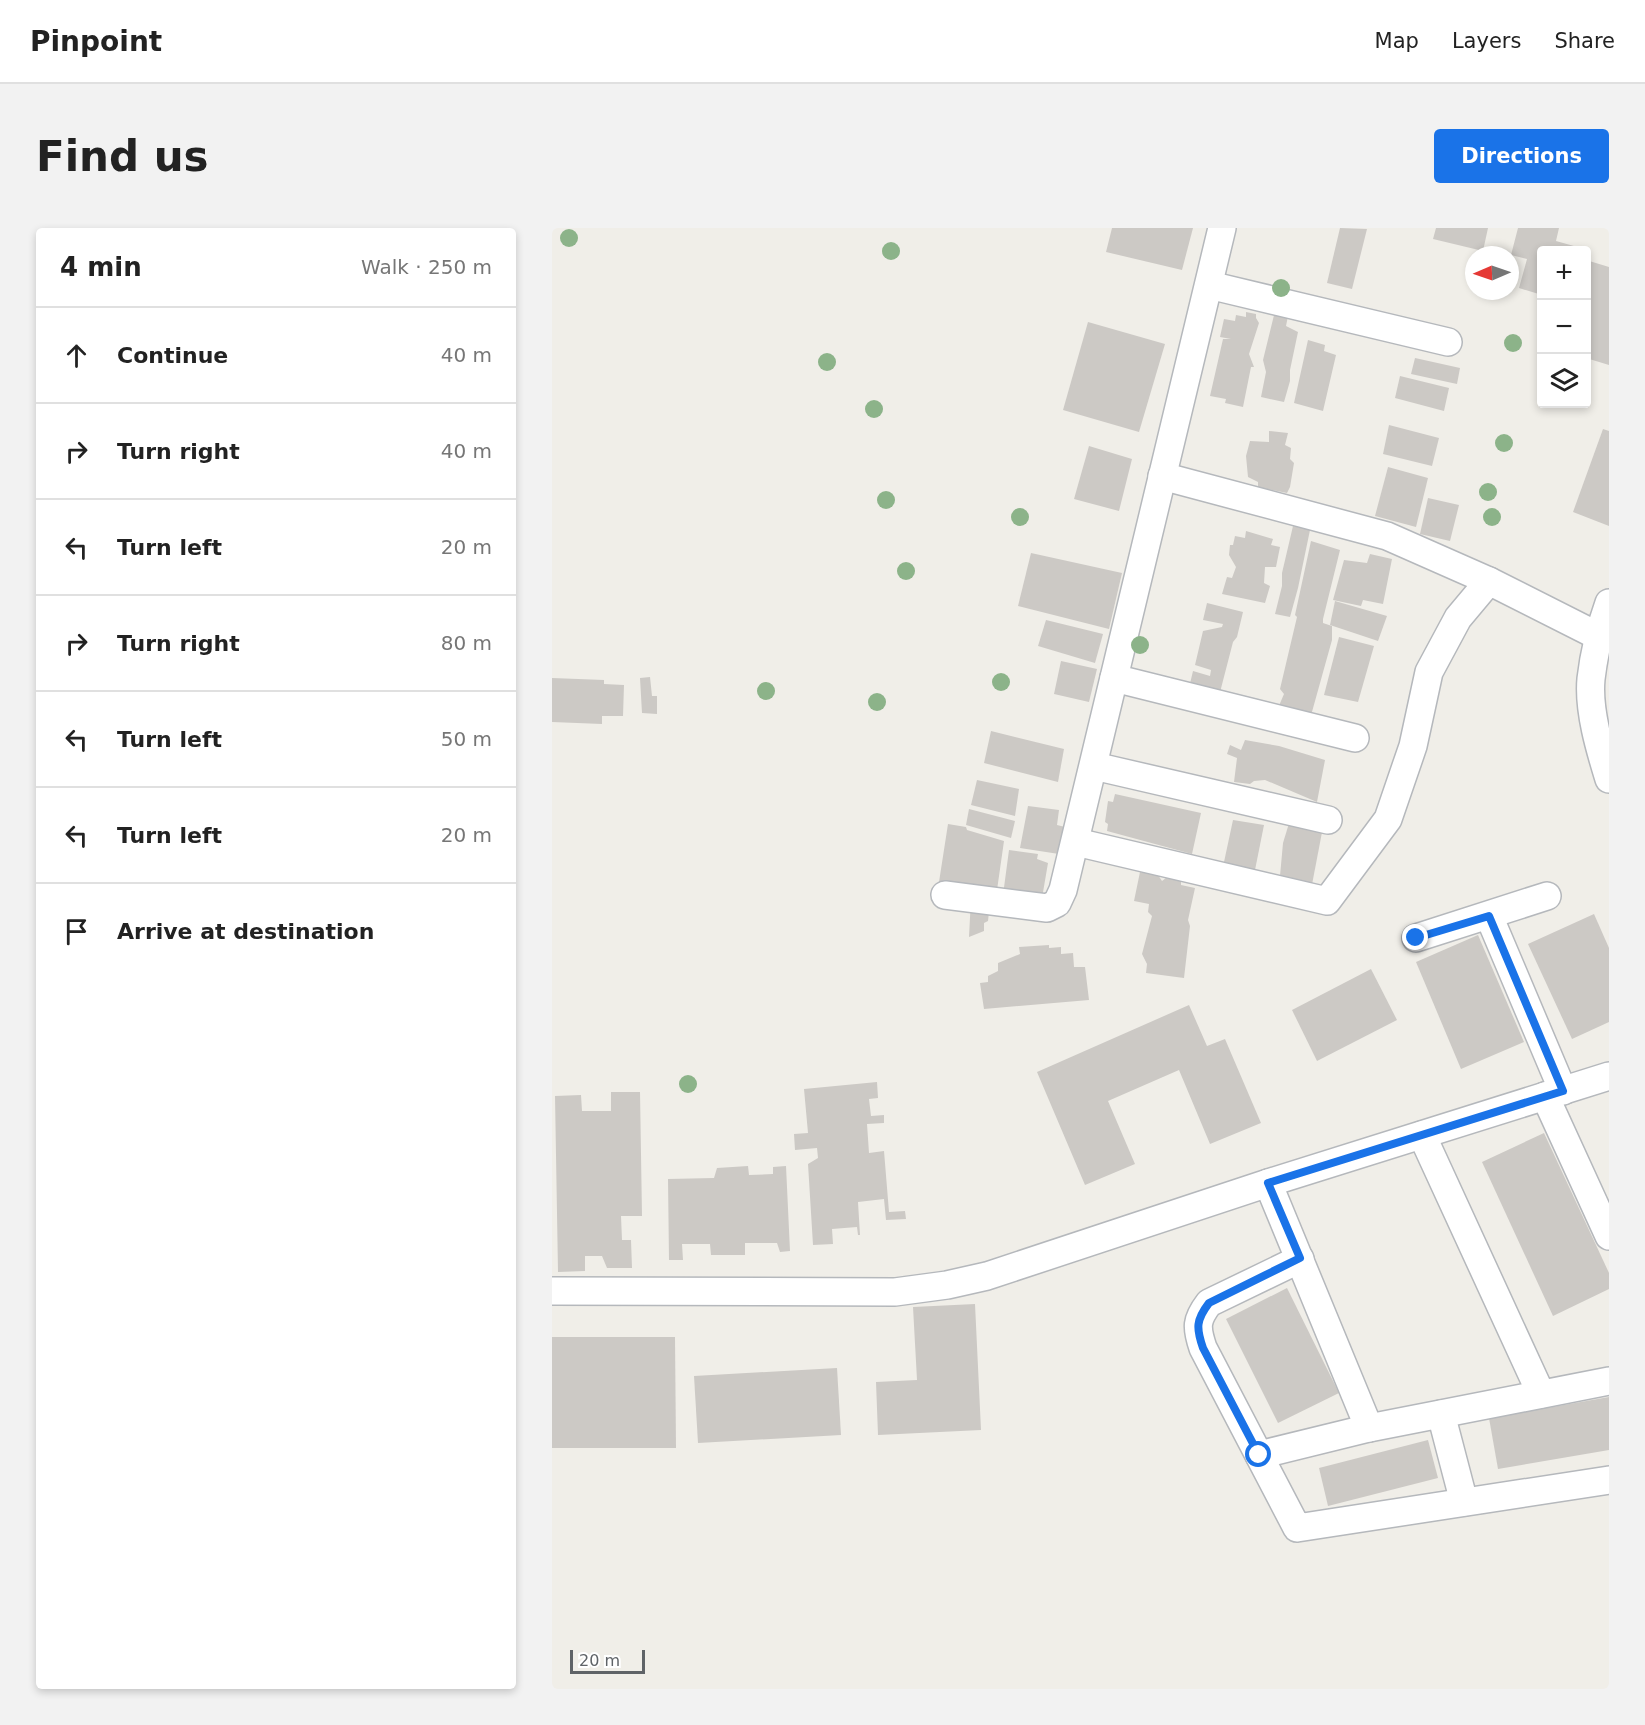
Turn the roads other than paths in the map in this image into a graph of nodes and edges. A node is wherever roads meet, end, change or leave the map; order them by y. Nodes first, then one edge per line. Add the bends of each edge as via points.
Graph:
1 (1222, 228) edge
2 (1209, 285) junction
3 (1448, 342) dead end
4 (1161, 476) junction
5 (1489, 581) junction
6 (1609, 603) edge
7 (1598, 636) junction
8 (1114, 678) junction
9 (1355, 738) dead end
10 (1094, 766) junction
11 (1609, 779) edge
12 (1328, 820) dead end
13 (1076, 842) junction
14 (945, 895) dead end
15 (1547, 896) dead end
16 (1489, 916) junction
17 (1416, 938) dead end
18 (1609, 1076) edge
19 (1554, 1094) junction
20 (1422, 1135) junction
21 (1268, 1183) junction
22 (1609, 1236) edge
23 (1300, 1258) junction
24 (552, 1292) edge
25 (1609, 1381) edge
26 (1541, 1394) junction
27 (1441, 1414) junction
28 (1369, 1428) junction
29 (1259, 1455) junction
30 (1609, 1480) edge
31 (1464, 1502) junction

1 - 2 street
2 - 3 street
2 - 4 street
4 - 5 street via 1387,536
4 - 8 street
5 - 7 street
5 - 13 street via 1458,618 1429,672 1413,746 1388,819 1328,900
6 - 7 street
7 - 11 street via 1591,681 1595,725
8 - 9 street
8 - 10 street
10 - 12 street
10 - 13 street
13 - 14 street via 1063,890 1057,903 1047,908
15 - 16 street
16 - 17 street
16 - 19 street
18 - 19 street
19 - 20 street
19 - 22 street
20 - 21 street
20 - 26 street
21 - 23 street
21 - 24 street via 987,1276 947,1285 895,1292
23 - 28 street
23 - 29 street via 1209,1303 1200,1315 1197,1330 1203,1348
25 - 26 street
26 - 27 street
27 - 28 street
27 - 31 street
28 - 29 street
29 - 31 street via 1297,1528
30 - 31 street

